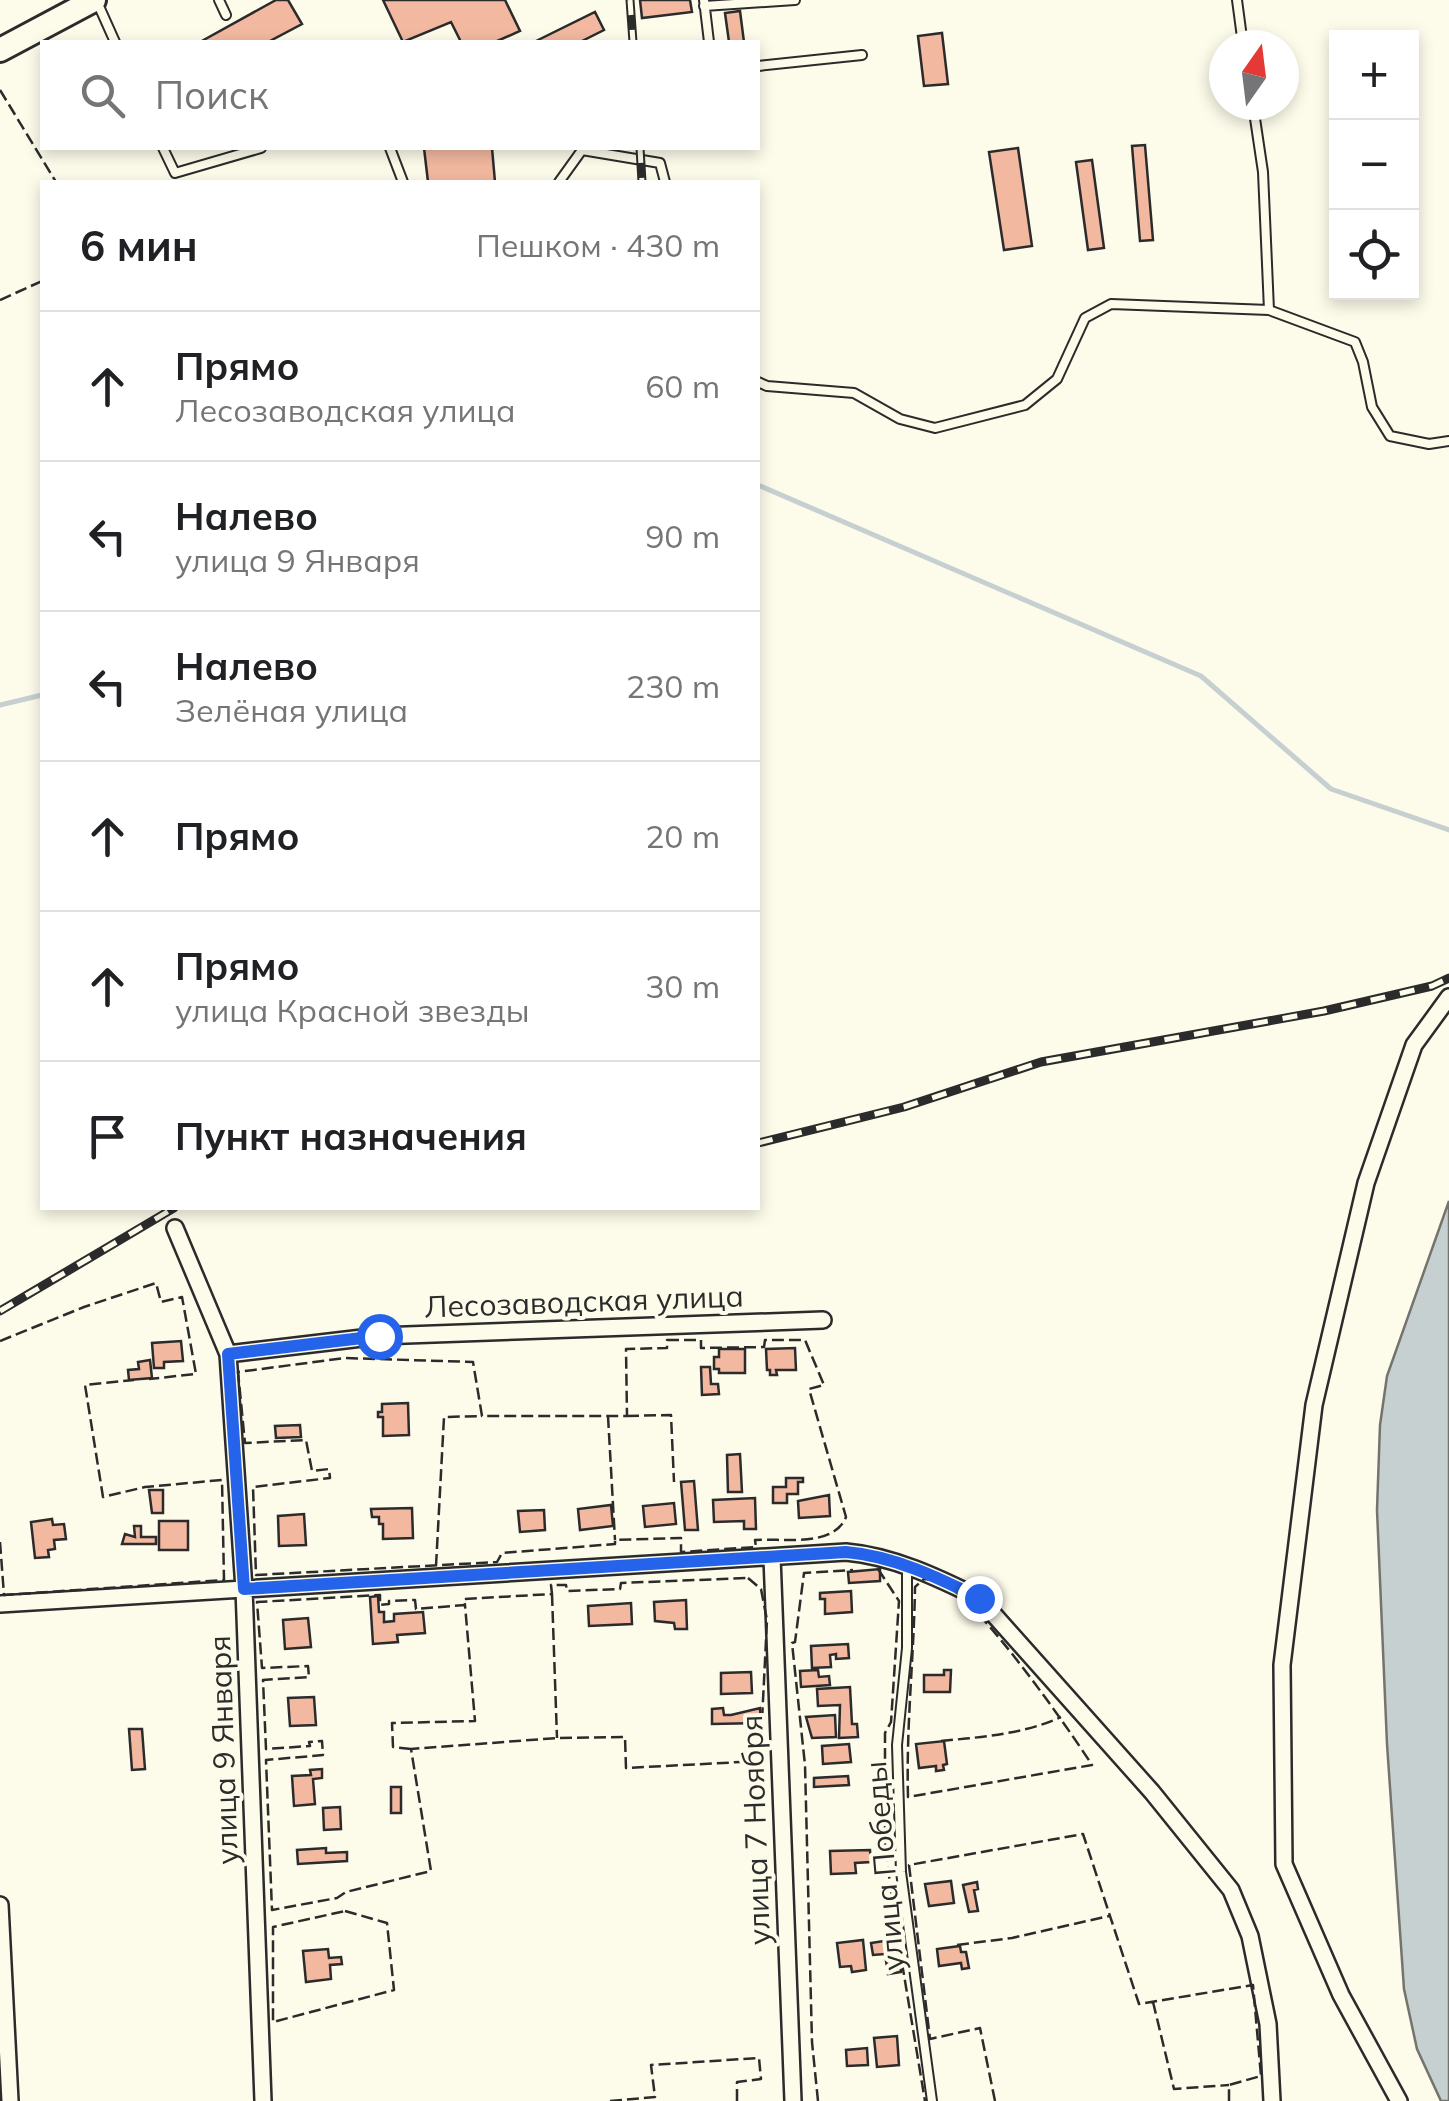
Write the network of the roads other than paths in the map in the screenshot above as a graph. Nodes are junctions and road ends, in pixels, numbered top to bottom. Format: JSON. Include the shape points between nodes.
{"nodes":[{"id":1,"x":95,"y":0,"type":"edge"},
{"id":2,"x":219,"y":0,"type":"edge"},
{"id":3,"x":794,"y":0,"type":"edge"},
{"id":4,"x":1237,"y":0,"type":"edge"},
{"id":5,"x":704,"y":3,"type":"edge"},
{"id":6,"x":226,"y":15,"type":"dead end"},
{"id":7,"x":1242,"y":30,"type":"edge"},
{"id":8,"x":114,"y":40,"type":"edge"},
{"id":9,"x":709,"y":40,"type":"edge"},
{"id":10,"x":0,"y":50,"type":"edge"},
{"id":11,"x":862,"y":55,"type":"dead end"},
{"id":12,"x":760,"y":66,"type":"edge"},
{"id":13,"x":1254,"y":120,"type":"edge"},
{"id":14,"x":163,"y":150,"type":"edge"},
{"id":15,"x":255,"y":150,"type":"edge"},
{"id":16,"x":391,"y":150,"type":"edge"},
{"id":17,"x":582,"y":150,"type":"edge"},
{"id":18,"x":582,"y":150,"type":"edge"},
{"id":19,"x":176,"y":178,"type":"edge"},
{"id":20,"x":402,"y":180,"type":"edge"},
{"id":21,"x":560,"y":180,"type":"edge"},
{"id":22,"x":664,"y":180,"type":"edge"},
{"id":23,"x":1269,"y":310,"type":"junction"},
{"id":24,"x":760,"y":383,"type":"edge"},
{"id":25,"x":1449,"y":442,"type":"edge"},
{"id":26,"x":1449,"y":997,"type":"edge"},
{"id":27,"x":175,"y":1228,"type":"dead end"},
{"id":28,"x":822,"y":1320,"type":"dead end"},
{"id":29,"x":228,"y":1354,"type":"junction"},
{"id":30,"x":772,"y":1557,"type":"junction"},
{"id":31,"x":907,"y":1567,"type":"junction"},
{"id":32,"x":244,"y":1589,"type":"junction"},
{"id":33,"x":0,"y":1604,"type":"edge"},
{"id":34,"x":0,"y":1905,"type":"edge"},
{"id":35,"x":10,"y":2101,"type":"edge"},
{"id":36,"x":263,"y":2101,"type":"edge"},
{"id":37,"x":794,"y":2101,"type":"edge"},
{"id":38,"x":932,"y":2101,"type":"edge"},
{"id":39,"x":1272,"y":2101,"type":"edge"},
{"id":40,"x":1399,"y":2101,"type":"edge"}],
"edges":[{"from":1,"to":8,"type":"lane"},
{"from":1,"to":10,"type":"street"},
{"from":2,"to":6,"type":"lane"},
{"from":3,"to":5,"type":"lane"},
{"from":4,"to":7,"type":"lane"},
{"from":5,"to":9,"type":"lane"},
{"from":11,"to":12,"type":"lane"},
{"from":13,"to":23,"type":"lane"},
{"from":14,"to":19,"type":"lane"},
{"from":15,"to":19,"type":"lane"},
{"from":16,"to":20,"type":"lane"},
{"from":17,"to":21,"type":"lane"},
{"from":18,"to":22,"type":"lane","via":[[660,163]]},
{"from":23,"to":24,"type":"lane","via":[[1111,304],[1086,318],[1057,378],[1025,405],[935,428],[900,419],[854,393]]},
{"from":23,"to":25,"type":"lane","via":[[1355,342],[1372,407],[1390,436]]},
{"from":26,"to":40,"type":"street","via":[[1414,1045],[1366,1183],[1314,1405],[1282,1665],[1284,1864],[1341,1994]]},
{"from":27,"to":29,"type":"street","name":"улица 9 Января"},
{"from":28,"to":29,"type":"street","name":"Лесозаводская улица","via":[[379,1336]]},
{"from":29,"to":32,"type":"street","name":"улица 9 Января"},
{"from":30,"to":31,"type":"street","via":[[846,1552]]},
{"from":30,"to":32,"type":"street"},
{"from":30,"to":37,"type":"street","name":"улица 7 Ноября"},
{"from":31,"to":38,"type":"lane","name":"улица Победы","via":[[897,1745],[901,1872]]},
{"from":31,"to":39,"type":"street","via":[[979,1598],[1230,1890],[1250,1936],[1268,2024]]},
{"from":32,"to":33,"type":"street"},
{"from":32,"to":36,"type":"street","name":"улица 9 Января"},
{"from":34,"to":35,"type":"street"}]}
